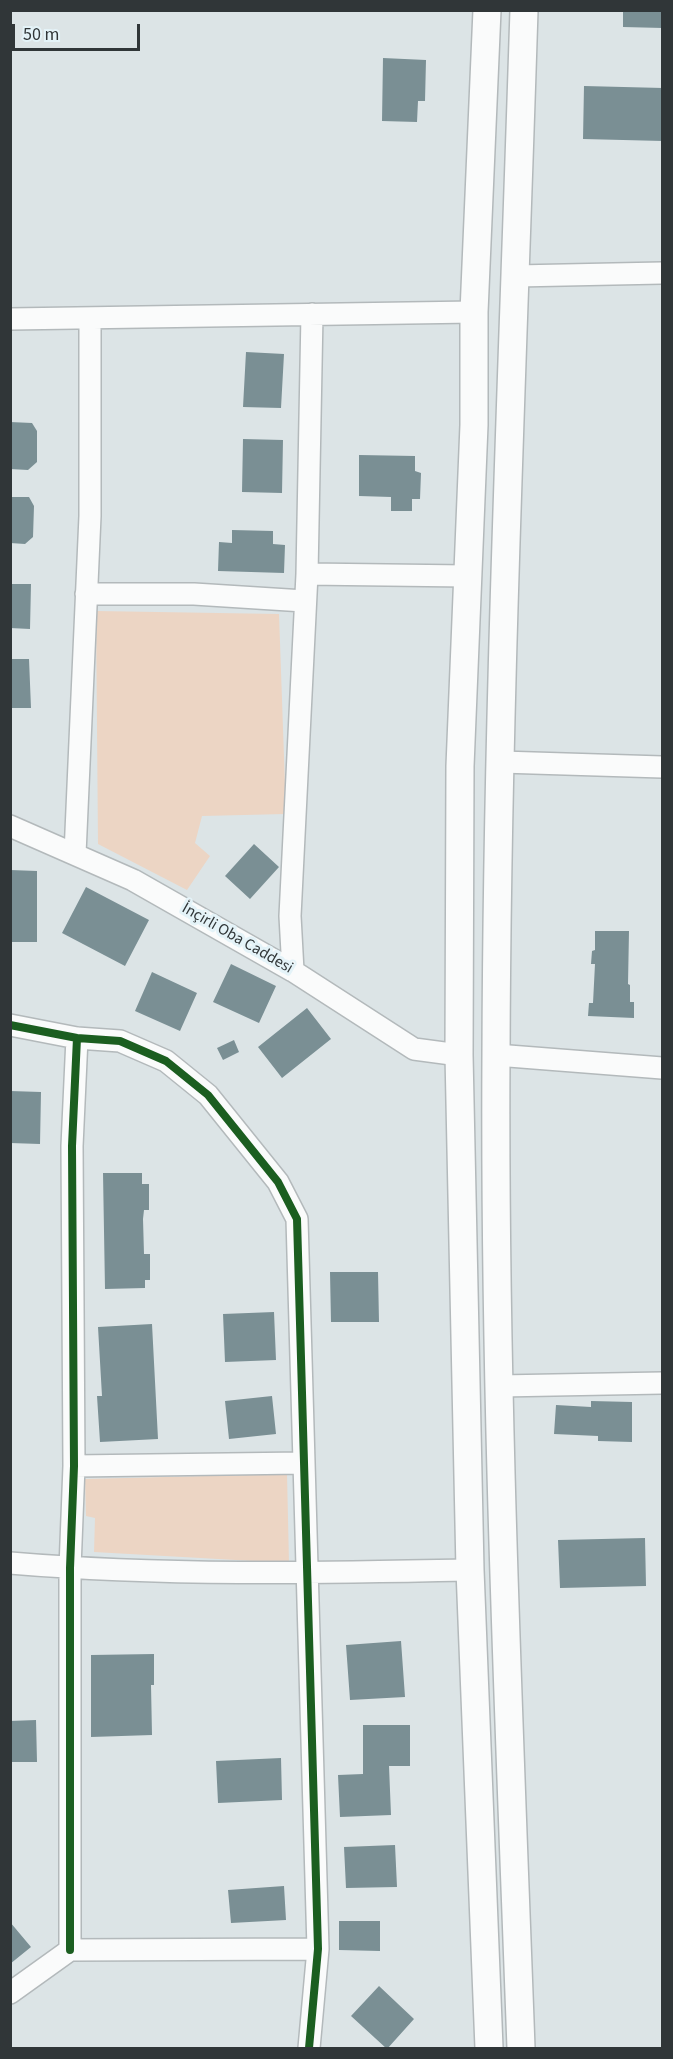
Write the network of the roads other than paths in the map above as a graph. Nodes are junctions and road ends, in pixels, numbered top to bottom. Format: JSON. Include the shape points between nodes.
{"nodes":[{"id":1,"x":487,"y":10,"type":"edge"},
{"id":2,"x":524,"y":10,"type":"edge"},
{"id":3,"x":663,"y":273,"type":"edge"},
{"id":4,"x":516,"y":276,"type":"junction"},
{"id":5,"x":474,"y":312,"type":"junction"},
{"id":6,"x":312,"y":314,"type":"junction"},
{"id":7,"x":90,"y":318,"type":"junction"},
{"id":8,"x":10,"y":319,"type":"edge"},
{"id":9,"x":307,"y":574,"type":"junction"},
{"id":10,"x":467,"y":576,"type":"junction"},
{"id":11,"x":86,"y":594,"type":"junction"},
{"id":12,"x":304,"y":601,"type":"junction"},
{"id":13,"x":501,"y":762,"type":"junction"},
{"id":14,"x":663,"y":767,"type":"edge"},
{"id":15,"x":10,"y":826,"type":"edge"},
{"id":16,"x":75,"y":854,"type":"junction"},
{"id":17,"x":293,"y":971,"type":"junction"},
{"id":18,"x":10,"y":1025,"type":"edge"},
{"id":19,"x":77,"y":1038,"type":"junction"},
{"id":20,"x":459,"y":1055,"type":"junction"},
{"id":21,"x":496,"y":1055,"type":"junction"},
{"id":22,"x":663,"y":1068,"type":"edge"},
{"id":23,"x":663,"y":1383,"type":"edge"},
{"id":24,"x":500,"y":1386,"type":"junction"},
{"id":25,"x":303,"y":1463,"type":"junction"},
{"id":26,"x":74,"y":1466,"type":"junction"},
{"id":27,"x":10,"y":1563,"type":"edge"},
{"id":28,"x":70,"y":1568,"type":"junction"},
{"id":29,"x":470,"y":1570,"type":"junction"},
{"id":30,"x":307,"y":1573,"type":"junction"},
{"id":31,"x":318,"y":1949,"type":"junction"},
{"id":32,"x":70,"y":1950,"type":"junction"},
{"id":33,"x":10,"y":1992,"type":"edge"},
{"id":34,"x":309,"y":2049,"type":"edge"},
{"id":35,"x":489,"y":2049,"type":"edge"},
{"id":36,"x":521,"y":2049,"type":"edge"}],
"edges":[{"from":1,"to":5,"type":"main road"},
{"from":2,"to":4,"type":"main road"},
{"from":3,"to":4,"type":"street"},
{"from":4,"to":13,"type":"main road"},
{"from":5,"to":6,"type":"street"},
{"from":5,"to":10,"type":"main road"},
{"from":6,"to":7,"type":"street"},
{"from":6,"to":9,"type":"street"},
{"from":7,"to":8,"type":"street"},
{"from":7,"to":11,"type":"street"},
{"from":9,"to":10,"type":"street"},
{"from":9,"to":12,"type":"street"},
{"from":10,"to":20,"type":"main road","via":[[460,766]]},
{"from":11,"to":12,"type":"street","via":[[194,594]]},
{"from":11,"to":16,"type":"street"},
{"from":12,"to":17,"type":"street","via":[[290,916]]},
{"from":13,"to":14,"type":"street"},
{"from":13,"to":21,"type":"main road"},
{"from":15,"to":16,"type":"street","name":"İnçirli Oba Caddesi"},
{"from":16,"to":17,"type":"street","name":"İnçirli Oba Caddesi","via":[[133,880]]},
{"from":17,"to":20,"type":"street","name":"İnçirli Oba Caddesi","via":[[414,1049]]},
{"from":18,"to":19,"type":"street"},
{"from":19,"to":25,"type":"street","via":[[120,1041],[166,1061],[208,1095],[278,1182],[297,1219]]},
{"from":19,"to":26,"type":"street","via":[[72,1146]]},
{"from":20,"to":29,"type":"main road"},
{"from":21,"to":22,"type":"street"},
{"from":21,"to":24,"type":"main road"},
{"from":23,"to":24,"type":"street"},
{"from":24,"to":36,"type":"main road"},
{"from":25,"to":26,"type":"street"},
{"from":25,"to":30,"type":"street"},
{"from":26,"to":28,"type":"street"},
{"from":27,"to":28,"type":"street"},
{"from":28,"to":30,"type":"street"},
{"from":28,"to":32,"type":"street"},
{"from":29,"to":30,"type":"street"},
{"from":29,"to":35,"type":"main road"},
{"from":30,"to":31,"type":"street"},
{"from":31,"to":32,"type":"street"},
{"from":31,"to":34,"type":"street"},
{"from":32,"to":33,"type":"street"}]}
